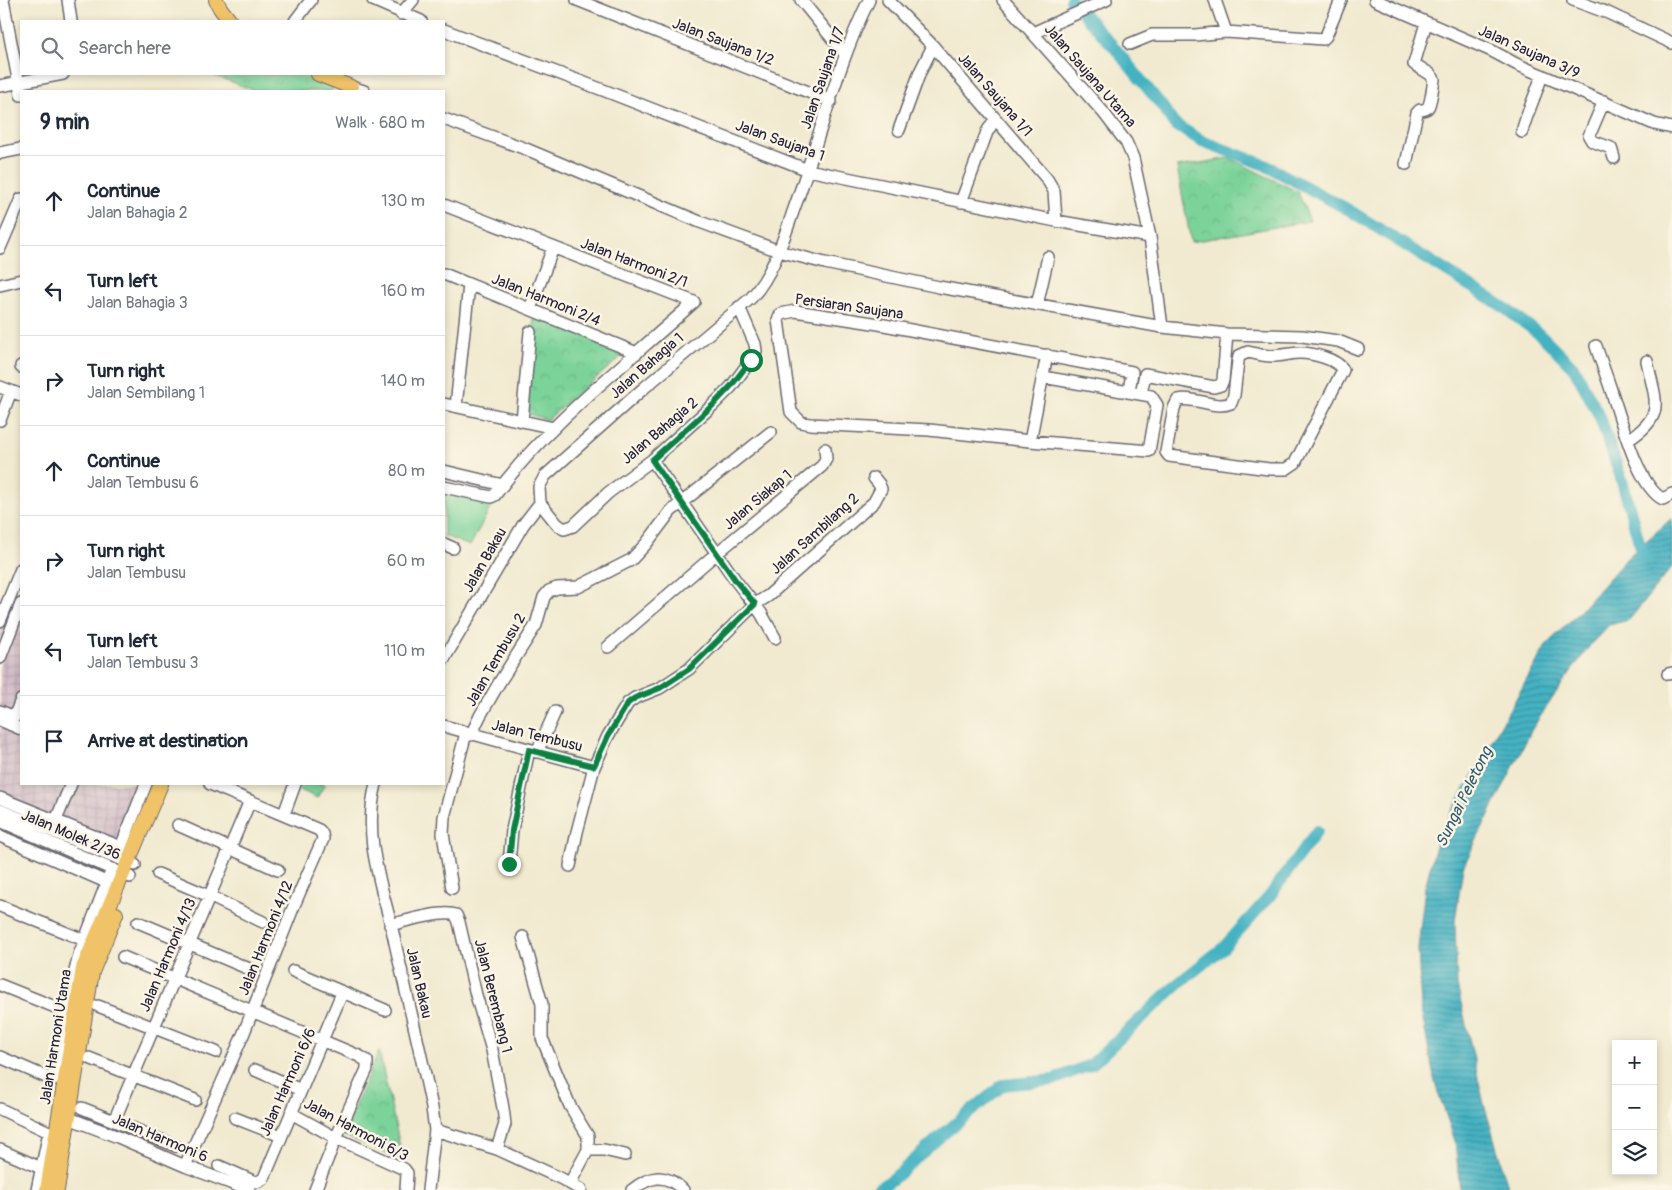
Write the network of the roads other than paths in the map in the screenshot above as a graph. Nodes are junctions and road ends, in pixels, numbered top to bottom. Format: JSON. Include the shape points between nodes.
{"nodes":[{"id":1,"x":3,"y":0,"type":"edge"},
{"id":2,"x":68,"y":0,"type":"edge"},
{"id":3,"x":216,"y":0,"type":"edge"},
{"id":4,"x":311,"y":0,"type":"edge"},
{"id":5,"x":373,"y":0,"type":"edge"},
{"id":6,"x":413,"y":0,"type":"edge"},
{"id":7,"x":577,"y":0,"type":"edge"},
{"id":8,"x":801,"y":0,"type":"edge"},
{"id":9,"x":869,"y":0,"type":"edge"},
{"id":10,"x":888,"y":0,"type":"edge"},
{"id":11,"x":1003,"y":0,"type":"edge"},
{"id":12,"x":1106,"y":0,"type":"edge"},
{"id":13,"x":1215,"y":0,"type":"edge"},
{"id":14,"x":1341,"y":0,"type":"edge"},
{"id":15,"x":1375,"y":0,"type":"edge"},
{"id":16,"x":1573,"y":0,"type":"edge"},
{"id":17,"x":606,"y":5,"type":"edge"},
{"id":18,"x":401,"y":14,"type":"junction"},
{"id":19,"x":71,"y":20,"type":"edge"},
{"id":20,"x":229,"y":20,"type":"edge"},
{"id":21,"x":296,"y":20,"type":"edge"},
{"id":22,"x":418,"y":20,"type":"edge"},
{"id":23,"x":1426,"y":23,"type":"junction"},
{"id":24,"x":445,"y":30,"type":"edge"},
{"id":25,"x":1226,"y":32,"type":"junction"},
{"id":26,"x":1033,"y":33,"type":"junction"},
{"id":27,"x":1672,"y":42,"type":"edge"},
{"id":28,"x":1130,"y":44,"type":"dead end"},
{"id":29,"x":933,"y":46,"type":"junction"},
{"id":30,"x":846,"y":54,"type":"junction"},
{"id":31,"x":58,"y":75,"type":"edge"},
{"id":32,"x":320,"y":75,"type":"edge"},
{"id":33,"x":1542,"y":75,"type":"junction"},
{"id":34,"x":19,"y":82,"type":"junction"},
{"id":35,"x":0,"y":86,"type":"edge"},
{"id":36,"x":349,"y":89,"type":"edge"},
{"id":37,"x":20,"y":90,"type":"edge"},
{"id":38,"x":831,"y":101,"type":"junction"},
{"id":39,"x":1604,"y":101,"type":"junction"},
{"id":40,"x":445,"y":118,"type":"edge"},
{"id":41,"x":995,"y":120,"type":"junction"},
{"id":42,"x":1672,"y":128,"type":"edge"},
{"id":43,"x":899,"y":130,"type":"dead end"},
{"id":44,"x":1522,"y":132,"type":"dead end"},
{"id":45,"x":20,"y":149,"type":"edge"},
{"id":46,"x":0,"y":154,"type":"edge"},
{"id":47,"x":1614,"y":158,"type":"dead end"},
{"id":48,"x":1406,"y":164,"type":"dead end"},
{"id":49,"x":808,"y":170,"type":"junction"},
{"id":50,"x":962,"y":202,"type":"junction"},
{"id":51,"x":445,"y":205,"type":"edge"},
{"id":52,"x":18,"y":216,"type":"edge"},
{"id":53,"x":1055,"y":216,"type":"junction"},
{"id":54,"x":0,"y":219,"type":"edge"},
{"id":55,"x":1145,"y":237,"type":"junction"},
{"id":56,"x":0,"y":248,"type":"edge"},
{"id":57,"x":553,"y":248,"type":"junction"},
{"id":58,"x":779,"y":251,"type":"junction"},
{"id":59,"x":1048,"y":258,"type":"dead end"},
{"id":60,"x":445,"y":274,"type":"edge"},
{"id":61,"x":20,"y":280,"type":"edge"},
{"id":62,"x":0,"y":284,"type":"edge"},
{"id":63,"x":469,"y":285,"type":"junction"},
{"id":64,"x":1037,"y":305,"type":"junction"},
{"id":65,"x":739,"y":307,"type":"junction"},
{"id":66,"x":530,"y":309,"type":"junction"},
{"id":67,"x":1162,"y":328,"type":"junction"},
{"id":68,"x":530,"y":332,"type":"dead end"},
{"id":69,"x":1227,"y":334,"type":"junction"},
{"id":70,"x":1272,"y":336,"type":"junction"},
{"id":71,"x":1596,"y":346,"type":"dead end"},
{"id":72,"x":1358,"y":349,"type":"dead end"},
{"id":73,"x":637,"y":353,"type":"junction"},
{"id":74,"x":1047,"y":355,"type":"junction"},
{"id":75,"x":1271,"y":356,"type":"junction"},
{"id":76,"x":1647,"y":362,"type":"dead end"},
{"id":77,"x":1043,"y":377,"type":"junction"},
{"id":78,"x":0,"y":387,"type":"edge"},
{"id":79,"x":1129,"y":392,"type":"junction"},
{"id":80,"x":16,"y":393,"type":"edge"},
{"id":81,"x":1141,"y":394,"type":"junction"},
{"id":82,"x":445,"y":404,"type":"edge"},
{"id":83,"x":456,"y":406,"type":"junction"},
{"id":84,"x":0,"y":420,"type":"edge"},
{"id":85,"x":522,"y":421,"type":"junction"},
{"id":86,"x":554,"y":428,"type":"junction"},
{"id":87,"x":771,"y":432,"type":"dead end"},
{"id":88,"x":1628,"y":440,"type":"junction"},
{"id":89,"x":1030,"y":442,"type":"junction"},
{"id":90,"x":825,"y":449,"type":"dead end"},
{"id":91,"x":652,"y":460,"type":"junction"},
{"id":92,"x":445,"y":471,"type":"edge"},
{"id":93,"x":874,"y":478,"type":"dead end"},
{"id":94,"x":503,"y":485,"type":"junction"},
{"id":95,"x":445,"y":487,"type":"edge"},
{"id":96,"x":1672,"y":494,"type":"edge"},
{"id":97,"x":540,"y":503,"type":"junction"},
{"id":98,"x":681,"y":503,"type":"junction"},
{"id":99,"x":717,"y":553,"type":"junction"},
{"id":100,"x":20,"y":571,"type":"edge"},
{"id":101,"x":20,"y":607,"type":"edge"},
{"id":102,"x":750,"y":609,"type":"junction"},
{"id":103,"x":0,"y":621,"type":"edge"},
{"id":104,"x":775,"y":638,"type":"dead end"},
{"id":105,"x":608,"y":647,"type":"dead end"},
{"id":106,"x":445,"y":657,"type":"edge"},
{"id":107,"x":0,"y":658,"type":"edge"},
{"id":108,"x":20,"y":703,"type":"edge"},
{"id":109,"x":0,"y":711,"type":"edge"},
{"id":110,"x":555,"y":712,"type":"dead end"},
{"id":111,"x":12,"y":723,"type":"edge"},
{"id":112,"x":445,"y":726,"type":"edge"},
{"id":113,"x":466,"y":736,"type":"junction"},
{"id":114,"x":530,"y":753,"type":"junction"},
{"id":115,"x":592,"y":771,"type":"junction"},
{"id":116,"x":71,"y":785,"type":"edge"},
{"id":117,"x":146,"y":785,"type":"edge"},
{"id":118,"x":161,"y":785,"type":"edge"},
{"id":119,"x":169,"y":785,"type":"edge"},
{"id":120,"x":212,"y":785,"type":"edge"},
{"id":121,"x":296,"y":785,"type":"edge"},
{"id":122,"x":376,"y":785,"type":"edge"},
{"id":123,"x":0,"y":798,"type":"edge"},
{"id":124,"x":250,"y":800,"type":"junction"},
{"id":125,"x":0,"y":810,"type":"edge"},
{"id":126,"x":284,"y":814,"type":"junction"},
{"id":127,"x":56,"y":820,"type":"junction"},
{"id":128,"x":0,"y":822,"type":"edge"},
{"id":129,"x":178,"y":825,"type":"dead end"},
{"id":130,"x":0,"y":836,"type":"edge"},
{"id":131,"x":121,"y":847,"type":"junction"},
{"id":132,"x":230,"y":848,"type":"junction"},
{"id":133,"x":509,"y":864,"type":"dead end"},
{"id":134,"x":570,"y":866,"type":"dead end"},
{"id":135,"x":278,"y":870,"type":"dead end"},
{"id":136,"x":121,"y":872,"type":"junction"},
{"id":137,"x":158,"y":874,"type":"dead end"},
{"id":138,"x":452,"y":888,"type":"dead end"},
{"id":139,"x":209,"y":896,"type":"junction"},
{"id":140,"x":0,"y":906,"type":"edge"},
{"id":141,"x":138,"y":922,"type":"dead end"},
{"id":142,"x":263,"y":922,"type":"dead end"},
{"id":143,"x":390,"y":923,"type":"junction"},
{"id":144,"x":523,"y":938,"type":"dead end"},
{"id":145,"x":84,"y":940,"type":"junction"},
{"id":146,"x":189,"y":943,"type":"junction"},
{"id":147,"x":123,"y":957,"type":"dead end"},
{"id":148,"x":247,"y":968,"type":"dead end"},
{"id":149,"x":293,"y":971,"type":"dead end"},
{"id":150,"x":174,"y":978,"type":"junction"},
{"id":151,"x":0,"y":985,"type":"edge"},
{"id":152,"x":342,"y":993,"type":"junction"},
{"id":153,"x":98,"y":1006,"type":"dead end"},
{"id":154,"x":385,"y":1010,"type":"dead end"},
{"id":155,"x":65,"y":1011,"type":"junction"},
{"id":156,"x":253,"y":1011,"type":"junction"},
{"id":157,"x":153,"y":1029,"type":"junction"},
{"id":158,"x":322,"y":1041,"type":"junction"},
{"id":159,"x":216,"y":1052,"type":"dead end"},
{"id":160,"x":0,"y":1057,"type":"edge"},
{"id":161,"x":89,"y":1058,"type":"dead end"},
{"id":162,"x":255,"y":1070,"type":"dead end"},
{"id":163,"x":133,"y":1076,"type":"junction"},
{"id":164,"x":301,"y":1090,"type":"junction"},
{"id":165,"x":195,"y":1100,"type":"dead end"},
{"id":166,"x":82,"y":1108,"type":"dead end"},
{"id":167,"x":0,"y":1109,"type":"edge"},
{"id":168,"x":291,"y":1113,"type":"junction"},
{"id":169,"x":65,"y":1116,"type":"junction"},
{"id":170,"x":235,"y":1118,"type":"dead end"},
{"id":171,"x":114,"y":1121,"type":"junction"},
{"id":172,"x":435,"y":1130,"type":"junction"},
{"id":173,"x":281,"y":1136,"type":"junction"},
{"id":174,"x":336,"y":1138,"type":"junction"},
{"id":175,"x":176,"y":1146,"type":"dead end"},
{"id":176,"x":497,"y":1149,"type":"junction"},
{"id":177,"x":0,"y":1150,"type":"edge"},
{"id":178,"x":588,"y":1150,"type":"junction"},
{"id":179,"x":625,"y":1155,"type":"dead end"},
{"id":180,"x":185,"y":1166,"type":"junction"},
{"id":181,"x":219,"y":1166,"type":"dead end"},
{"id":182,"x":41,"y":1168,"type":"junction"},
{"id":183,"x":565,"y":1180,"type":"junction"},
{"id":184,"x":37,"y":1190,"type":"edge"},
{"id":185,"x":47,"y":1190,"type":"edge"},
{"id":186,"x":58,"y":1190,"type":"edge"},
{"id":187,"x":249,"y":1190,"type":"edge"},
{"id":188,"x":315,"y":1190,"type":"edge"},
{"id":189,"x":406,"y":1190,"type":"edge"},
{"id":190,"x":428,"y":1190,"type":"edge"},
{"id":191,"x":581,"y":1190,"type":"edge"},
{"id":192,"x":632,"y":1190,"type":"edge"},
{"id":193,"x":683,"y":1190,"type":"edge"}],
"edges":[{"from":1,"to":34,"type":"street"},
{"from":2,"to":19,"type":"street"},
{"from":3,"to":20,"type":"main road"},
{"from":4,"to":21,"type":"street"},
{"from":5,"to":18,"type":"street"},
{"from":6,"to":18,"type":"street"},
{"from":7,"to":17,"type":"street","name":"Jalan Saujana 1/2"},
{"from":8,"to":30,"type":"street"},
{"from":9,"to":30,"type":"street","name":"Jalan Saujana 1/7"},
{"from":10,"to":29,"type":"street","name":"Jalan Saujana 1/1"},
{"from":11,"to":26,"type":"street","name":"Jalan Saujana Utama"},
{"from":12,"to":26,"type":"street"},
{"from":13,"to":25,"type":"street"},
{"from":14,"to":25,"type":"street","via":[[1323,39]]},
{"from":15,"to":23,"type":"street","name":"Jalan Saujana 3/9"},
{"from":16,"to":27,"type":"street"},
{"from":17,"to":38,"type":"street","name":"Jalan Saujana 1/2"},
{"from":18,"to":22,"type":"street"},
{"from":23,"to":33,"type":"street","name":"Jalan Saujana 3/9"},
{"from":23,"to":48,"type":"street","via":[[1414,64],[1434,79],[1429,107],[1417,113]]},
{"from":24,"to":49,"type":"street","name":"Jalan Saujana 1"},
{"from":25,"to":28,"type":"street","via":[[1194,36],[1152,35]]},
{"from":26,"to":55,"type":"street","name":"Jalan Saujana Utama","via":[[1126,142],[1133,158]]},
{"from":29,"to":41,"type":"street","name":"Jalan Saujana 1/1"},
{"from":29,"to":43,"type":"street"},
{"from":30,"to":38,"type":"street","name":"Jalan Saujana 1/7"},
{"from":31,"to":34,"type":"street"},
{"from":32,"to":36,"type":"main road"},
{"from":33,"to":39,"type":"street","name":"Jalan Saujana 3/9"},
{"from":33,"to":44,"type":"street"},
{"from":34,"to":35,"type":"street"},
{"from":34,"to":37,"type":"street"},
{"from":38,"to":49,"type":"street","name":"Jalan Saujana 1/7"},
{"from":39,"to":42,"type":"street","name":"Jalan Saujana 3/9","via":[[1654,124]]},
{"from":39,"to":47,"type":"street","via":[[1589,136],[1611,148]]},
{"from":40,"to":58,"type":"street"},
{"from":41,"to":50,"type":"street","via":[[987,132]]},
{"from":41,"to":53,"type":"street","name":"Jalan Saujana 1/1","via":[[1052,186]]},
{"from":45,"to":46,"type":"street"},
{"from":49,"to":50,"type":"street","name":"Jalan Saujana 1"},
{"from":49,"to":58,"type":"street","name":"Jalan Saujana 1/7"},
{"from":50,"to":53,"type":"street","name":"Jalan Saujana 1"},
{"from":51,"to":57,"type":"street","name":"Jalan Harmoni 2/1"},
{"from":52,"to":54,"type":"street"},
{"from":52,"to":56,"type":"street"},
{"from":53,"to":55,"type":"street","name":"Jalan Saujana 1"},
{"from":55,"to":67,"type":"street","name":"Jalan Saujana Utama"},
{"from":57,"to":66,"type":"street"},
{"from":57,"to":73,"type":"street","name":"Jalan Harmoni 2/1","via":[[694,302]]},
{"from":58,"to":64,"type":"street"},
{"from":58,"to":65,"type":"street","name":"Jalan Bahagia 1","via":[[762,285]]},
{"from":59,"to":64,"type":"street"},
{"from":60,"to":63,"type":"street","name":"Jalan Harmoni 2/4"},
{"from":61,"to":62,"type":"street"},
{"from":63,"to":66,"type":"street","name":"Jalan Harmoni 2/4"},
{"from":63,"to":83,"type":"street"},
{"from":64,"to":67,"type":"street"},
{"from":65,"to":91,"type":"street","name":"Jalan Bahagia 2","via":[[755,344],[754,355],[718,400]]},
{"from":65,"to":97,"type":"street","name":"Jalan Bahagia 1","via":[[545,476],[539,487]]},
{"from":66,"to":73,"type":"street","name":"Jalan Harmoni 2/4"},
{"from":67,"to":69,"type":"street"},
{"from":68,"to":85,"type":"street"},
{"from":69,"to":70,"type":"street"},
{"from":69,"to":81,"type":"street","via":[[1221,385],[1214,387],[1145,374]]},
{"from":70,"to":72,"type":"street","via":[[1338,341]]},
{"from":70,"to":75,"type":"street"},
{"from":71,"to":88,"type":"street"},
{"from":73,"to":86,"type":"street","name":"Jalan Harmoni 2/1"},
{"from":74,"to":77,"type":"street"},
{"from":74,"to":79,"type":"street","name":"Persiaran Saujana","via":[[1132,372]]},
{"from":74,"to":89,"type":"street","name":"Persiaran Saujana","via":[[795,311],[781,314],[778,320],[791,412],[801,422],[929,430]]},
{"from":75,"to":75,"type":"street","via":[[1248,352],[1239,356],[1231,403],[1224,406],[1178,400],[1166,452],[1169,456],[1269,469],[1286,469],[1295,463],[1343,370],[1335,361],[1309,354]]},
{"from":76,"to":88,"type":"street","via":[[1655,403],[1654,415],[1648,425]]},
{"from":77,"to":79,"type":"street"},
{"from":77,"to":89,"type":"street"},
{"from":78,"to":80,"type":"street"},
{"from":79,"to":81,"type":"street"},
{"from":80,"to":84,"type":"street"},
{"from":81,"to":89,"type":"street","name":"Persiaran Saujana","via":[[1151,396],[1157,405],[1150,451]]},
{"from":82,"to":83,"type":"street"},
{"from":83,"to":85,"type":"street"},
{"from":85,"to":86,"type":"street"},
{"from":86,"to":94,"type":"street","name":"Jalan Harmoni 2/1"},
{"from":87,"to":98,"type":"street"},
{"from":88,"to":96,"type":"street","via":[[1636,463],[1652,491],[1663,499]]},
{"from":90,"to":99,"type":"street","name":"Jalan Siakap 1","via":[[826,459],[822,466]]},
{"from":91,"to":97,"type":"street","name":"Jalan Bahagia 2","via":[[564,530]]},
{"from":91,"to":98,"type":"street"},
{"from":92,"to":94,"type":"street"},
{"from":93,"to":102,"type":"street","name":"Jalan Sambilang 2","via":[[881,489],[874,502]]},
{"from":94,"to":95,"type":"street","via":[[491,496]]},
{"from":97,"to":106,"type":"street","name":"Jalan Bakau","via":[[523,525]]},
{"from":98,"to":99,"type":"street"},
{"from":98,"to":113,"type":"street","name":"Jalan Tembusu 2","via":[[631,560],[578,588],[549,591],[544,597],[536,625]]},
{"from":99,"to":102,"type":"street"},
{"from":99,"to":105,"type":"street","name":"Jalan Siakap 1"},
{"from":100,"to":103,"type":"street"},
{"from":101,"to":107,"type":"street"},
{"from":102,"to":104,"type":"street","via":[[761,613]]},
{"from":102,"to":115,"type":"street","via":[[689,669],[628,703]]},
{"from":108,"to":111,"type":"street"},
{"from":109,"to":111,"type":"street"},
{"from":110,"to":114,"type":"street"},
{"from":112,"to":113,"type":"street","name":"Jalan Tembusu"},
{"from":113,"to":114,"type":"street","name":"Jalan Tembusu"},
{"from":113,"to":138,"type":"street","via":[[444,817],[443,834]]},
{"from":114,"to":115,"type":"street","name":"Jalan Tembusu"},
{"from":114,"to":133,"type":"street","via":[[512,830]]},
{"from":115,"to":134,"type":"street"},
{"from":116,"to":127,"type":"street"},
{"from":117,"to":131,"type":"street"},
{"from":118,"to":136,"type":"main road","name":"Jalan Harmoni Utama"},
{"from":119,"to":136,"type":"main road","name":"Jalan Harmoni Utama"},
{"from":120,"to":124,"type":"street","name":"Jalan Harmoni 4/12"},
{"from":121,"to":126,"type":"street"},
{"from":122,"to":143,"type":"street","name":"Jalan Bakau","via":[[371,835]]},
{"from":123,"to":127,"type":"street"},
{"from":124,"to":126,"type":"street","name":"Jalan Harmoni 4/12"},
{"from":124,"to":132,"type":"street","name":"Jalan Harmoni 4/13"},
{"from":125,"to":136,"type":"street","name":"Jalan Molek 2/36"},
{"from":126,"to":156,"type":"street","name":"Jalan Harmoni 4/12","via":[[319,830],[323,840]]},
{"from":127,"to":131,"type":"street"},
{"from":128,"to":136,"type":"street","name":"Jalan Molek 2/36"},
{"from":129,"to":132,"type":"street"},
{"from":130,"to":136,"type":"street"},
{"from":131,"to":136,"type":"street"},
{"from":132,"to":135,"type":"street"},
{"from":132,"to":139,"type":"street","name":"Jalan Harmoni 4/13"},
{"from":136,"to":145,"type":"street"},
{"from":136,"to":169,"type":"main road","name":"Jalan Harmoni Utama","via":[[104,944],[92,972]]},
{"from":137,"to":139,"type":"street"},
{"from":139,"to":142,"type":"street"},
{"from":139,"to":146,"type":"street","name":"Jalan Harmoni 4/13"},
{"from":140,"to":145,"type":"street"},
{"from":141,"to":146,"type":"street"},
{"from":143,"to":172,"type":"street","name":"Jalan Bakau"},
{"from":143,"to":176,"type":"street","name":"Jalan Berembang 1","via":[[456,915],[492,1050],[503,1108],[505,1124]]},
{"from":144,"to":178,"type":"street","via":[[542,1004],[542,1038],[570,1106],[588,1136]]},
{"from":145,"to":155,"type":"street"},
{"from":146,"to":148,"type":"street"},
{"from":146,"to":150,"type":"street","name":"Jalan Harmoni 4/13"},
{"from":147,"to":150,"type":"street"},
{"from":149,"to":152,"type":"street"},
{"from":150,"to":156,"type":"street"},
{"from":150,"to":157,"type":"street","name":"Jalan Harmoni 4/13"},
{"from":151,"to":155,"type":"street"},
{"from":152,"to":154,"type":"street"},
{"from":152,"to":158,"type":"street","name":"Jalan Harmoni 6/6"},
{"from":153,"to":157,"type":"street"},
{"from":155,"to":160,"type":"street","via":[[53,1080]]},
{"from":156,"to":158,"type":"street"},
{"from":156,"to":180,"type":"street","name":"Jalan Harmoni 4/12"},
{"from":157,"to":159,"type":"street"},
{"from":157,"to":163,"type":"street","name":"Jalan Harmoni 4/13"},
{"from":158,"to":164,"type":"street","name":"Jalan Harmoni 6/6"},
{"from":158,"to":174,"type":"street","via":[[366,1061],[367,1069]]},
{"from":161,"to":163,"type":"street"},
{"from":162,"to":164,"type":"street"},
{"from":163,"to":165,"type":"street"},
{"from":163,"to":171,"type":"street","name":"Jalan Harmoni 4/13"},
{"from":164,"to":168,"type":"street","name":"Jalan Harmoni 6/6"},
{"from":166,"to":171,"type":"street"},
{"from":167,"to":182,"type":"street","via":[[49,1132]]},
{"from":168,"to":173,"type":"street","name":"Jalan Harmoni 6/6"},
{"from":168,"to":174,"type":"street","name":"Jalan Harmoni 6/3"},
{"from":169,"to":180,"type":"street","name":"Jalan Harmoni 6"},
{"from":169,"to":185,"type":"main road","name":"Jalan Harmoni Utama"},
{"from":169,"to":186,"type":"main road","name":"Jalan Harmoni Utama"},
{"from":170,"to":173,"type":"street"},
{"from":171,"to":175,"type":"street"},
{"from":172,"to":176,"type":"street"},
{"from":172,"to":190,"type":"street","name":"Jalan Bakau"},
{"from":173,"to":181,"type":"street","name":"Jalan Harmoni 6/6","via":[[260,1182]]},
{"from":174,"to":188,"type":"street"},
{"from":174,"to":189,"type":"street","name":"Jalan Harmoni 6/3","via":[[404,1168]]},
{"from":176,"to":183,"type":"street"},
{"from":177,"to":182,"type":"street"},
{"from":178,"to":179,"type":"street"},
{"from":178,"to":183,"type":"street"},
{"from":180,"to":187,"type":"street","name":"Jalan Harmoni 6"},
{"from":182,"to":184,"type":"street"},
{"from":183,"to":191,"type":"street"},
{"from":192,"to":193,"type":"street","via":[[658,1177]]}]}
